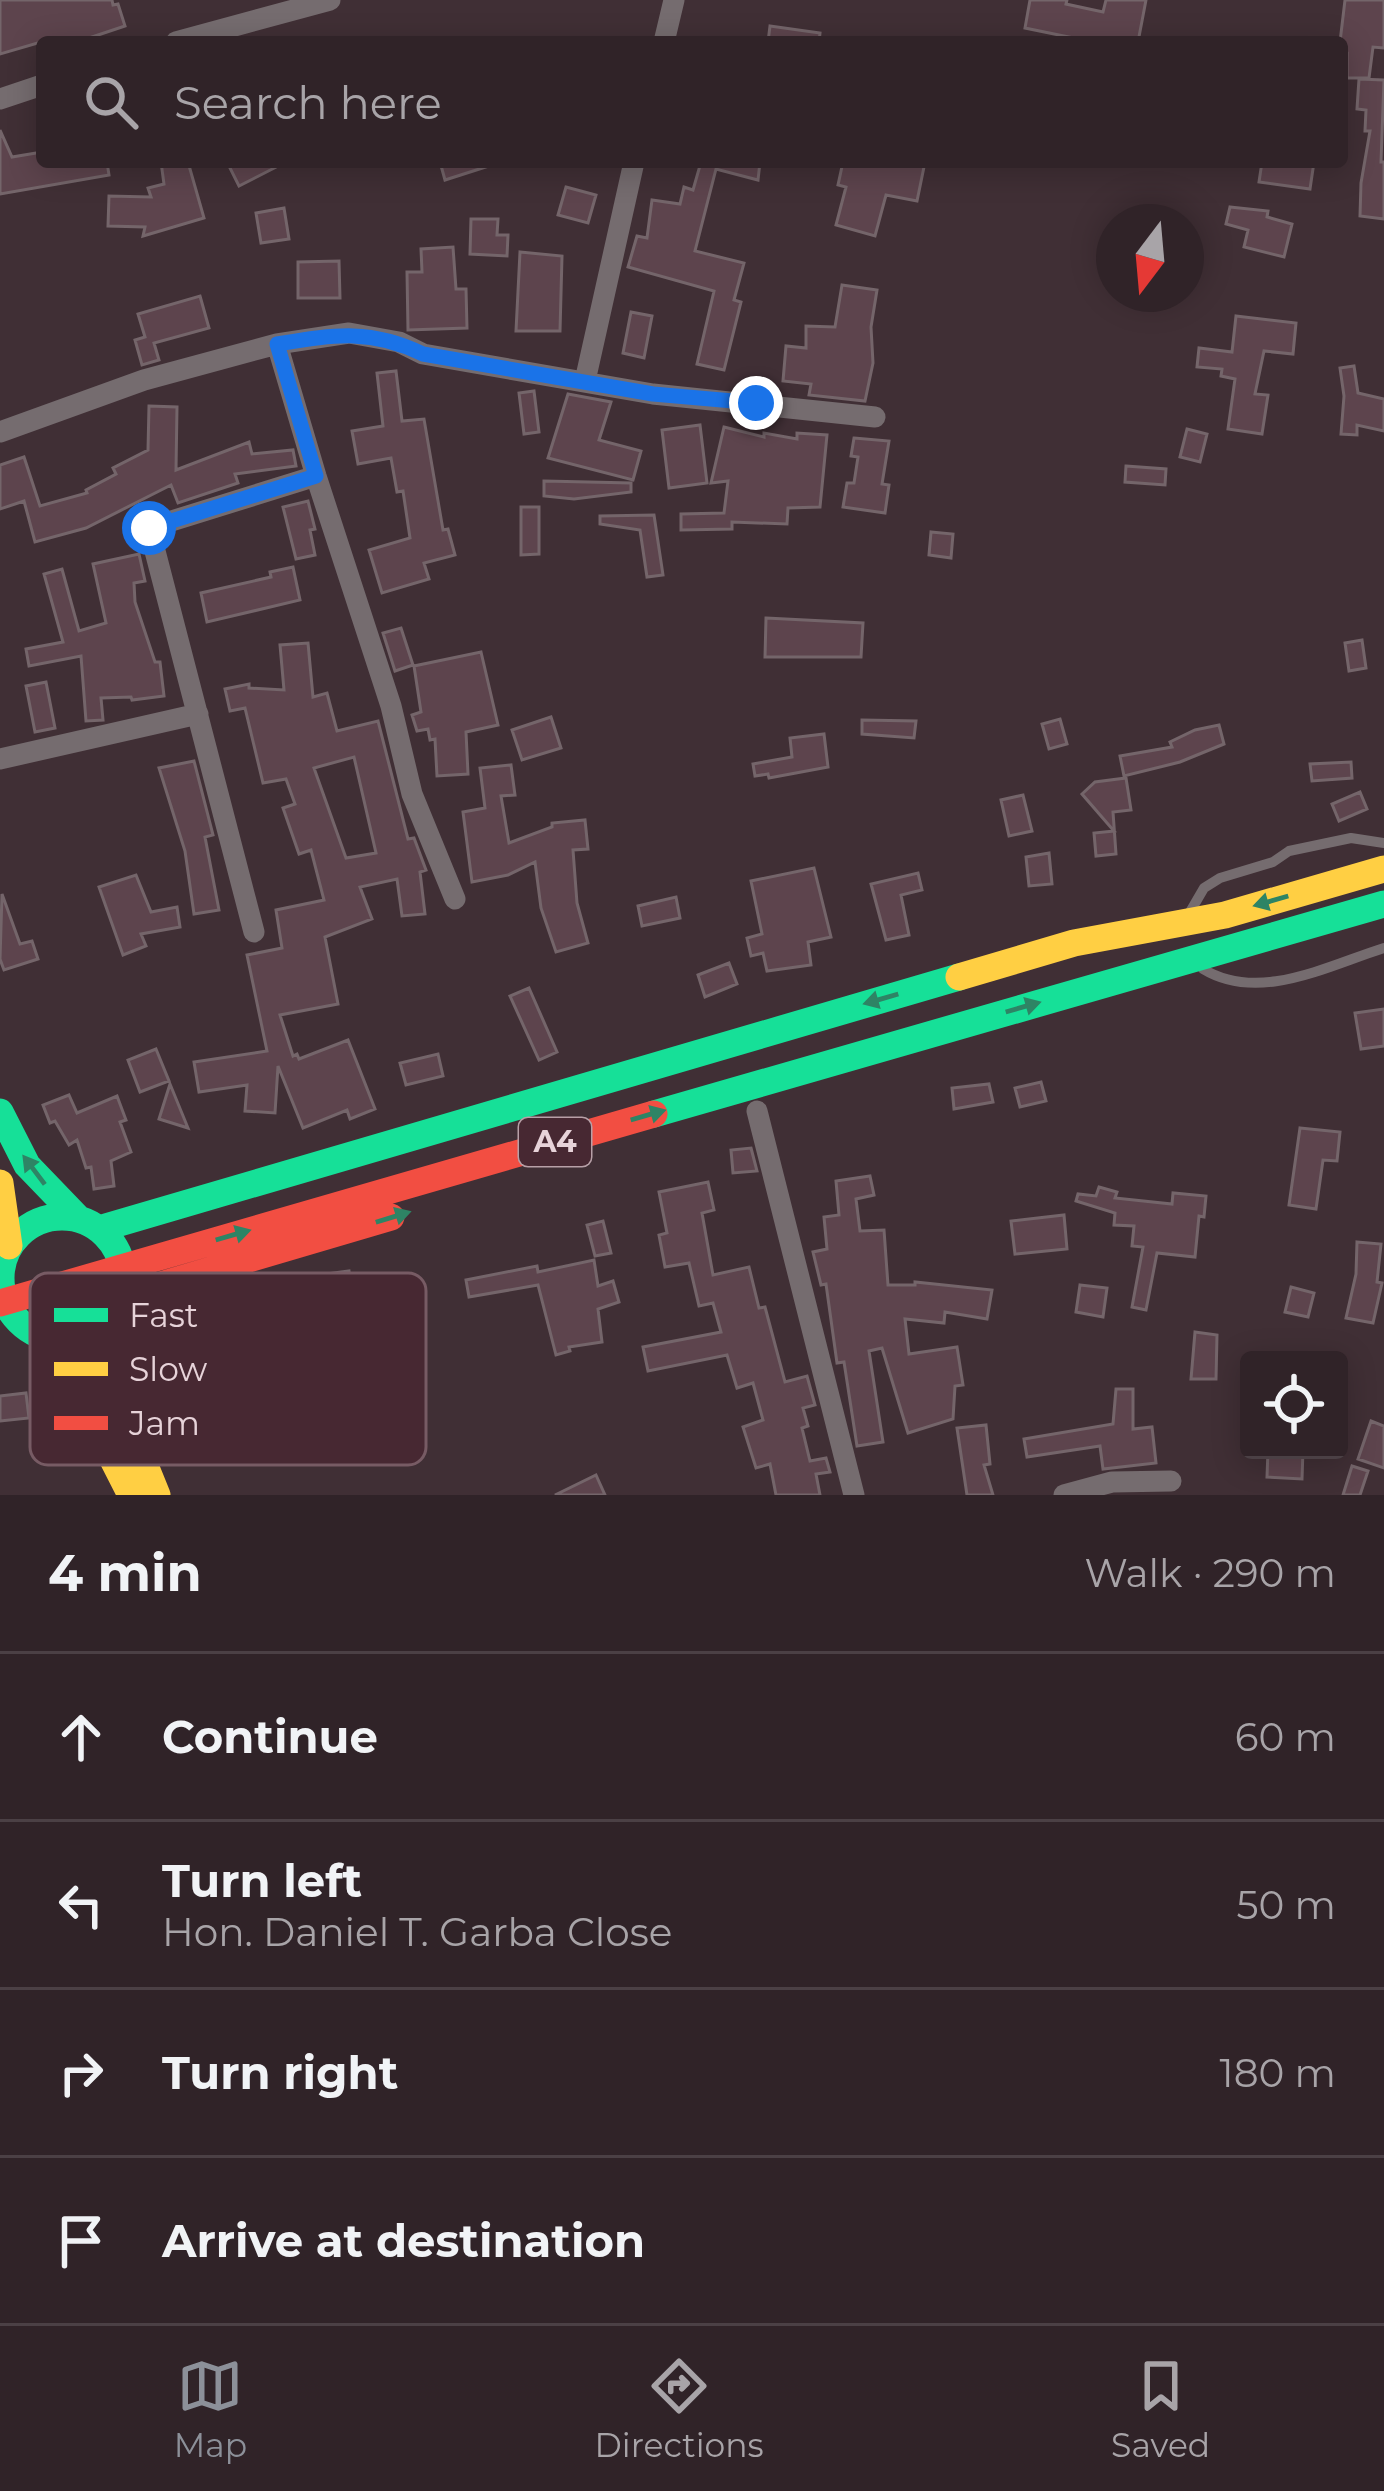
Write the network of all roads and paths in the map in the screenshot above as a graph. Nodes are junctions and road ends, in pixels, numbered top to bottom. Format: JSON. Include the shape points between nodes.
{"nodes":[{"id":1,"x":330,"y":0,"type":"edge"},
{"id":2,"x":674,"y":0,"type":"edge"},
{"id":3,"x":198,"y":36,"type":"edge"},
{"id":4,"x":665,"y":36,"type":"edge"},
{"id":5,"x":36,"y":87,"type":"edge"},
{"id":6,"x":0,"y":99,"type":"edge"},
{"id":7,"x":633,"y":168,"type":"edge"},
{"id":8,"x":277,"y":344,"type":"junction"},
{"id":9,"x":585,"y":381,"type":"junction"},
{"id":10,"x":875,"y":417,"type":"dead end"},
{"id":11,"x":0,"y":432,"type":"edge"},
{"id":12,"x":316,"y":476,"type":"junction"},
{"id":13,"x":198,"y":713,"type":"junction"},
{"id":14,"x":0,"y":759,"type":"edge"},
{"id":15,"x":1384,"y":842,"type":"edge"},
{"id":16,"x":1384,"y":869,"type":"edge"},
{"id":17,"x":454,"y":899,"type":"dead end"},
{"id":18,"x":1384,"y":904,"type":"edge"},
{"id":19,"x":1170,"y":927,"type":"junction"},
{"id":20,"x":254,"y":932,"type":"dead end"},
{"id":21,"x":1384,"y":948,"type":"edge"},
{"id":22,"x":1180,"y":964,"type":"junction"},
{"id":23,"x":1107,"y":970,"type":"junction"},
{"id":24,"x":757,"y":1111,"type":"junction"},
{"id":25,"x":0,"y":1112,"type":"edge"},
{"id":26,"x":0,"y":1183,"type":"edge"},
{"id":27,"x":89,"y":1224,"type":"junction"},
{"id":28,"x":3,"y":1259,"type":"edge"},
{"id":29,"x":100,"y":1273,"type":"edge"},
{"id":30,"x":121,"y":1273,"type":"edge"},
{"id":31,"x":205,"y":1273,"type":"edge"},
{"id":32,"x":30,"y":1294,"type":"edge"},
{"id":33,"x":0,"y":1303,"type":"edge"},
{"id":34,"x":25,"y":1333,"type":"edge"},
{"id":35,"x":111,"y":1465,"type":"edge"},
{"id":36,"x":145,"y":1465,"type":"edge"},
{"id":37,"x":1171,"y":1481,"type":"dead end"},
{"id":38,"x":131,"y":1495,"type":"edge"},
{"id":39,"x":157,"y":1495,"type":"edge"},
{"id":40,"x":854,"y":1495,"type":"edge"},
{"id":41,"x":1064,"y":1495,"type":"edge"}],
"edges":[{"from":1,"to":3,"type":"street"},
{"from":2,"to":4,"type":"street"},
{"from":5,"to":6,"type":"street"},
{"from":7,"to":9,"type":"street"},
{"from":8,"to":9,"type":"street","via":[[349,333]]},
{"from":8,"to":11,"type":"street"},
{"from":8,"to":12,"type":"street"},
{"from":9,"to":10,"type":"street"},
{"from":12,"to":13,"type":"street","via":[[149,528]]},
{"from":12,"to":17,"type":"street","via":[[392,706],[412,794]]},
{"from":13,"to":14,"type":"street"},
{"from":13,"to":20,"type":"street"},
{"from":15,"to":19,"type":"lane","via":[[1318,843],[1220,878]]},
{"from":16,"to":19,"type":"main road","number":"A4","one_way":true},
{"from":18,"to":22,"type":"main road","number":"A4"},
{"from":19,"to":23,"type":"main road","number":"A4"},
{"from":19,"to":27,"type":"main road","number":"A4","one_way":true,"via":[[1074,943]]},
{"from":21,"to":22,"type":"lane","via":[[1245,986]]},
{"from":22,"to":23,"type":"main road","number":"A4"},
{"from":22,"to":24,"type":"main road","number":"A4","via":[[1087,1014]]},
{"from":23,"to":28,"type":"main road","number":"A4"},
{"from":29,"to":23,"type":"main road","number":"A4","one_way":true},
{"from":31,"to":24,"type":"main road","number":"A4","one_way":true},
{"from":24,"to":40,"type":"street"},
{"from":27,"to":25,"type":"main road","one_way":true,"via":[[27,1165]]},
{"from":26,"to":28,"type":"main road"},
{"from":27,"to":28,"type":"main road","number":"A4","via":[[52,1217],[27,1227]]},
{"from":27,"to":30,"type":"main road","via":[[112,1242]]},
{"from":28,"to":34,"type":"main road","via":[[4,1297]]},
{"from":33,"to":32,"type":"main road","number":"A4","one_way":true},
{"from":35,"to":38,"type":"main road"},
{"from":36,"to":39,"type":"main road"},
{"from":37,"to":41,"type":"street","via":[[1112,1482]]}]}
